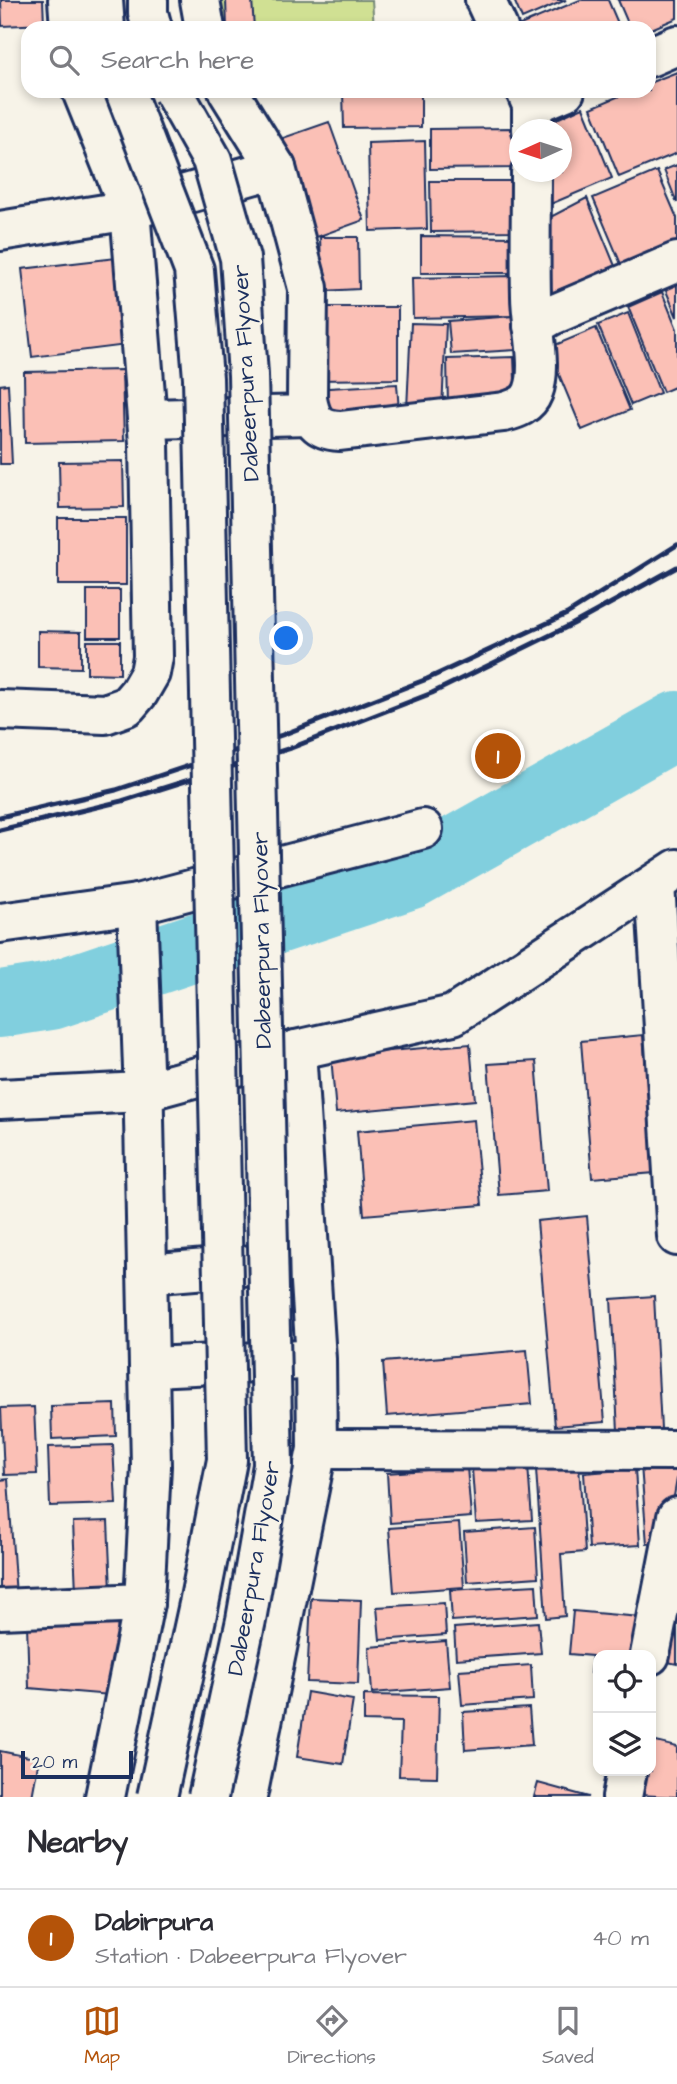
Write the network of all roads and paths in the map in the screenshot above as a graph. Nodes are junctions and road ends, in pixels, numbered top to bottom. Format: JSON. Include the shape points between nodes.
{"nodes":[{"id":1,"x":68,"y":0,"type":"edge"},
{"id":2,"x":103,"y":0,"type":"edge"},
{"id":3,"x":148,"y":0,"type":"edge"},
{"id":4,"x":200,"y":0,"type":"edge"},
{"id":5,"x":485,"y":0,"type":"edge"},
{"id":6,"x":70,"y":21,"type":"edge"},
{"id":7,"x":104,"y":21,"type":"edge"},
{"id":8,"x":150,"y":21,"type":"edge"},
{"id":9,"x":204,"y":21,"type":"edge"},
{"id":10,"x":495,"y":21,"type":"edge"},
{"id":11,"x":677,"y":45,"type":"edge"},
{"id":12,"x":656,"y":54,"type":"edge"},
{"id":13,"x":85,"y":98,"type":"edge"},
{"id":14,"x":128,"y":98,"type":"edge"},
{"id":15,"x":177,"y":98,"type":"edge"},
{"id":16,"x":233,"y":98,"type":"edge"},
{"id":17,"x":276,"y":169,"type":"junction"},
{"id":18,"x":531,"y":182,"type":"edge"},
{"id":19,"x":130,"y":210,"type":"junction"},
{"id":20,"x":0,"y":231,"type":"edge"},
{"id":21,"x":677,"y":262,"type":"edge"},
{"id":22,"x":533,"y":326,"type":"junction"},
{"id":23,"x":310,"y":415,"type":"junction"},
{"id":24,"x":147,"y":419,"type":"junction"},
{"id":25,"x":0,"y":710,"type":"edge"},
{"id":26,"x":423,"y":829,"type":"dead end"},
{"id":27,"x":666,"y":877,"type":"edge"},
{"id":28,"x":137,"y":912,"type":"junction"},
{"id":29,"x":0,"y":923,"type":"edge"},
{"id":30,"x":296,"y":1050,"type":"junction"},
{"id":31,"x":143,"y":1080,"type":"junction"},
{"id":32,"x":0,"y":1099,"type":"edge"},
{"id":33,"x":673,"y":1107,"type":"edge"},
{"id":34,"x":675,"y":1185,"type":"edge"},
{"id":35,"x":677,"y":1236,"type":"edge"},
{"id":36,"x":309,"y":1261,"type":"junction"},
{"id":37,"x":147,"y":1274,"type":"junction"},
{"id":38,"x":316,"y":1359,"type":"junction"},
{"id":39,"x":151,"y":1367,"type":"junction"},
{"id":40,"x":317,"y":1449,"type":"junction"},
{"id":41,"x":677,"y":1450,"type":"edge"},
{"id":42,"x":677,"y":1517,"type":"edge"},
{"id":43,"x":144,"y":1603,"type":"junction"},
{"id":44,"x":0,"y":1609,"type":"edge"},
{"id":45,"x":651,"y":1650,"type":"edge"},
{"id":46,"x":626,"y":1776,"type":"edge"},
{"id":47,"x":105,"y":1797,"type":"edge"},
{"id":48,"x":157,"y":1797,"type":"edge"},
{"id":49,"x":208,"y":1797,"type":"edge"},
{"id":50,"x":247,"y":1797,"type":"edge"},
{"id":51,"x":622,"y":1797,"type":"edge"}],
"edges":[{"from":1,"to":6,"type":"street"},
{"from":2,"to":7,"type":"street"},
{"from":3,"to":8,"type":"street"},
{"from":4,"to":9,"type":"street"},
{"from":5,"to":10,"type":"street"},
{"from":11,"to":12,"type":"street"},
{"from":13,"to":19,"type":"street"},
{"from":14,"to":48,"type":"street","name":"Dabeerpura Flyover","bridge":true,"via":[[194,270],[203,378],[227,1460]]},
{"from":15,"to":49,"type":"street","name":"Dabeerpura Flyover","bridge":true,"via":[[212,160],[240,258],[248,375],[273,1451],[246,1620]]},
{"from":16,"to":17,"type":"street"},
{"from":17,"to":19,"type":"street"},
{"from":17,"to":23,"type":"street","via":[[308,288]]},
{"from":18,"to":22,"type":"street"},
{"from":19,"to":20,"type":"street"},
{"from":19,"to":24,"type":"street"},
{"from":21,"to":22,"type":"street"},
{"from":22,"to":23,"type":"street","via":[[534,390],[529,401],[517,409],[340,431],[328,430]]},
{"from":23,"to":24,"type":"street"},
{"from":24,"to":25,"type":"street","via":[[150,673],[127,706],[106,715]]},
{"from":26,"to":28,"type":"street"},
{"from":27,"to":30,"type":"street","via":[[453,1015]]},
{"from":27,"to":33,"type":"street"},
{"from":28,"to":29,"type":"street","via":[[97,908]]},
{"from":28,"to":31,"type":"street"},
{"from":30,"to":31,"type":"street"},
{"from":30,"to":36,"type":"street"},
{"from":31,"to":32,"type":"street"},
{"from":31,"to":37,"type":"street"},
{"from":33,"to":34,"type":"street"},
{"from":34,"to":35,"type":"street"},
{"from":36,"to":37,"type":"street"},
{"from":36,"to":38,"type":"street"},
{"from":37,"to":39,"type":"street"},
{"from":38,"to":39,"type":"street"},
{"from":38,"to":40,"type":"street"},
{"from":39,"to":43,"type":"street"},
{"from":40,"to":41,"type":"street"},
{"from":40,"to":50,"type":"street"},
{"from":42,"to":45,"type":"street"},
{"from":43,"to":44,"type":"street"},
{"from":43,"to":47,"type":"street"},
{"from":46,"to":51,"type":"street"}]}
